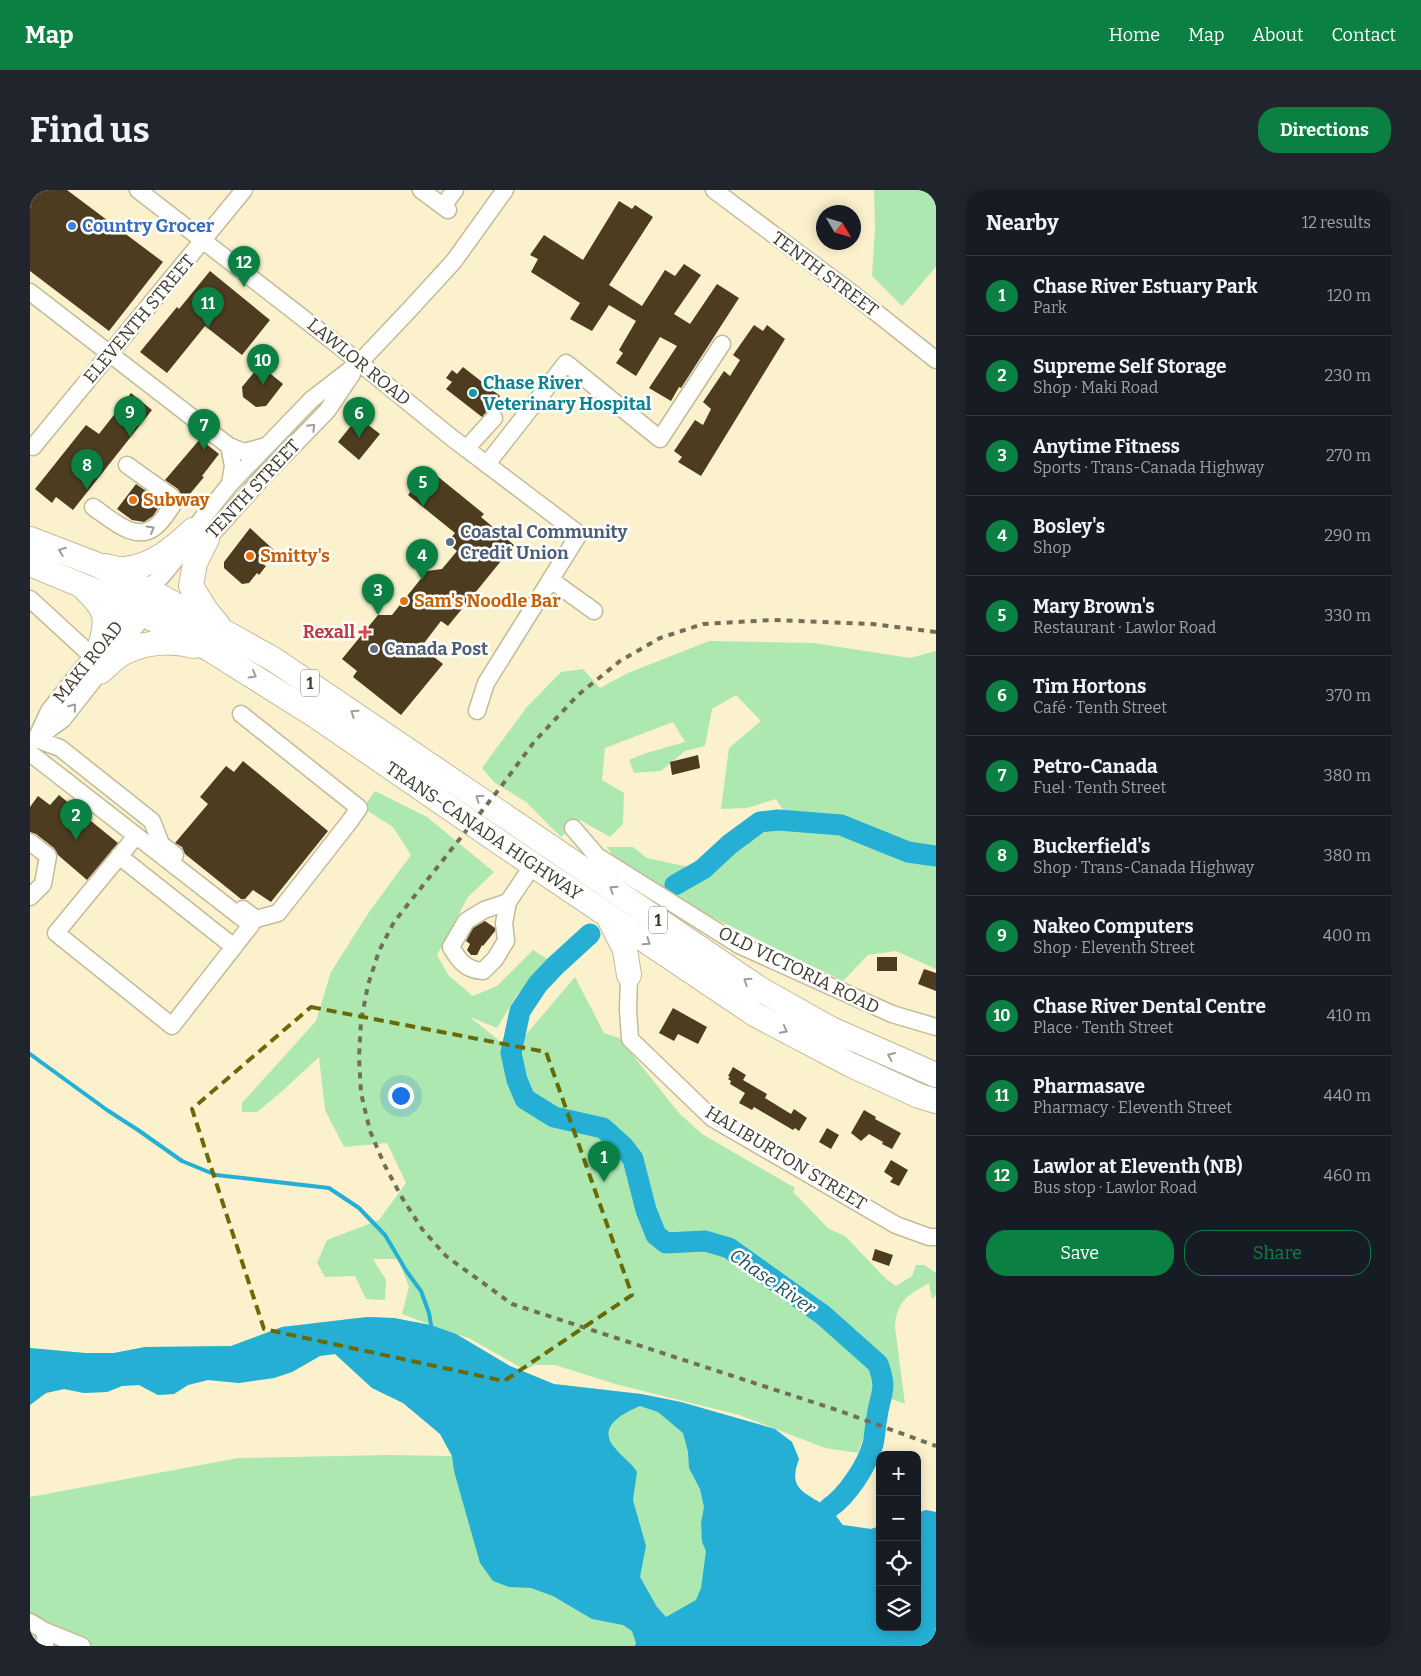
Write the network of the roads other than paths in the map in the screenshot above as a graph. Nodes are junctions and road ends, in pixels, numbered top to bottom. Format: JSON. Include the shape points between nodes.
{"nodes":[{"id":1,"x":138,"y":190,"type":"edge"},
{"id":2,"x":244,"y":190,"type":"edge"},
{"id":3,"x":421,"y":190,"type":"edge"},
{"id":4,"x":455,"y":190,"type":"edge"},
{"id":5,"x":505,"y":190,"type":"edge"},
{"id":6,"x":714,"y":190,"type":"edge"},
{"id":7,"x":204,"y":241,"type":"junction"},
{"id":8,"x":30,"y":292,"type":"edge"},
{"id":9,"x":722,"y":344,"type":"dead end"},
{"id":10,"x":110,"y":353,"type":"junction"},
{"id":11,"x":936,"y":360,"type":"edge"},
{"id":12,"x":360,"y":362,"type":"junction"},
{"id":13,"x":494,"y":418,"type":"dead end"},
{"id":14,"x":229,"y":446,"type":"junction"},
{"id":15,"x":267,"y":446,"type":"junction"},
{"id":16,"x":33,"y":447,"type":"dead end"},
{"id":17,"x":466,"y":448,"type":"junction"},
{"id":18,"x":488,"y":464,"type":"junction"},
{"id":19,"x":127,"y":465,"type":"dead end"},
{"id":20,"x":230,"y":484,"type":"junction"},
{"id":21,"x":93,"y":507,"type":"dead end"},
{"id":22,"x":200,"y":535,"type":"junction"},
{"id":23,"x":30,"y":539,"type":"edge"},
{"id":24,"x":30,"y":564,"type":"edge"},
{"id":25,"x":94,"y":564,"type":"junction"},
{"id":26,"x":550,"y":580,"type":"junction"},
{"id":27,"x":81,"y":585,"type":"junction"},
{"id":28,"x":153,"y":593,"type":"junction"},
{"id":29,"x":30,"y":599,"type":"edge"},
{"id":30,"x":138,"y":611,"type":"junction"},
{"id":31,"x":594,"y":611,"type":"dead end"},
{"id":32,"x":217,"y":640,"type":"junction"},
{"id":33,"x":97,"y":658,"type":"junction"},
{"id":34,"x":477,"y":711,"type":"dead end"},
{"id":35,"x":241,"y":714,"type":"dead end"},
{"id":36,"x":32,"y":746,"type":"edge"},
{"id":37,"x":573,"y":828,"type":"dead end"},
{"id":38,"x":136,"y":836,"type":"junction"},
{"id":39,"x":30,"y":842,"type":"edge"},
{"id":40,"x":119,"y":856,"type":"junction"},
{"id":41,"x":533,"y":865,"type":"junction"},
{"id":42,"x":30,"y":897,"type":"edge"},
{"id":43,"x":508,"y":902,"type":"dead end"},
{"id":44,"x":607,"y":915,"type":"junction"},
{"id":45,"x":234,"y":947,"type":"junction"},
{"id":46,"x":630,"y":975,"type":"joint"},
{"id":47,"x":936,"y":1027,"type":"edge"},
{"id":48,"x":936,"y":1075,"type":"edge"},
{"id":49,"x":930,"y":1102,"type":"edge"},
{"id":50,"x":936,"y":1237,"type":"edge"},
{"id":51,"x":30,"y":1622,"type":"edge"},
{"id":52,"x":45,"y":1638,"type":"edge"},
{"id":53,"x":82,"y":1646,"type":"edge"}],
"edges":[{"from":1,"to":7,"type":"street","name":"LAWLOR ROAD"},
{"from":2,"to":7,"type":"street","name":"ELEVENTH STREET"},
{"from":3,"to":4,"type":"street","via":[[445,208]]},
{"from":5,"to":12,"type":"street","name":"TENTH STREET","via":[[454,261]]},
{"from":6,"to":11,"type":"street","name":"TENTH STREET"},
{"from":7,"to":10,"type":"street","name":"ELEVENTH STREET"},
{"from":7,"to":12,"type":"street","name":"LAWLOR ROAD"},
{"from":8,"to":10,"type":"street"},
{"from":9,"to":18,"type":"street","via":[[660,439],[566,363]]},
{"from":10,"to":14,"type":"street"},
{"from":10,"to":16,"type":"street","name":"ELEVENTH STREET"},
{"from":12,"to":15,"type":"street","name":"TENTH STREET","via":[[312,400]]},
{"from":12,"to":17,"type":"street","name":"LAWLOR ROAD"},
{"from":22,"to":12,"type":"street","name":"TENTH STREET","one_way":true,"via":[[327,411]]},
{"from":13,"to":17,"type":"street"},
{"from":14,"to":15,"type":"street","via":[[244,452]]},
{"from":14,"to":20,"type":"street","via":[[233,466]]},
{"from":15,"to":20,"type":"street","name":"TENTH STREET"},
{"from":17,"to":18,"type":"street","name":"LAWLOR ROAD"},
{"from":18,"to":26,"type":"street","name":"LAWLOR ROAD","via":[[579,534]]},
{"from":21,"to":19,"type":"street","one_way":true,"via":[[132,532],[139,534],[157,526],[172,506],[172,497]]},
{"from":20,"to":22,"type":"street","name":"TENTH STREET"},
{"from":22,"to":25,"type":"highway","via":[[148,564],[124,570]]},
{"from":22,"to":28,"type":"street","name":"TENTH STREET","via":[[162,576]]},
{"from":22,"to":32,"type":"highway","via":[[191,586],[205,609]]},
{"from":25,"to":23,"type":"highway","name":"TRANS-CANADA HIGHWAY","number":"1","one_way":true},
{"from":24,"to":27,"type":"highway","name":"TRANS-CANADA HIGHWAY","number":"1"},
{"from":25,"to":28,"type":"highway","name":"TRANS-CANADA HIGHWAY","number":"1"},
{"from":26,"to":31,"type":"street"},
{"from":26,"to":34,"type":"street","via":[[486,683]]},
{"from":27,"to":30,"type":"highway","name":"TRANS-CANADA HIGHWAY","number":"1"},
{"from":27,"to":33,"type":"highway","via":[[103,610],[106,627]]},
{"from":28,"to":30,"type":"street","name":"MAKI ROAD"},
{"from":28,"to":32,"type":"highway","name":"TRANS-CANADA HIGHWAY","number":"1"},
{"from":29,"to":33,"type":"street"},
{"from":30,"to":32,"type":"highway","name":"TRANS-CANADA HIGHWAY","number":"1"},
{"from":30,"to":33,"type":"street","name":"MAKI ROAD"},
{"from":30,"to":33,"type":"street","name":"MAKI ROAD"},
{"from":32,"to":33,"type":"highway","via":[[148,644],[121,655]]},
{"from":32,"to":41,"type":"highway","name":"TRANS-CANADA HIGHWAY","number":"1","one_way":true,"via":[[316,716]]},
{"from":48,"to":32,"type":"highway","name":"TRANS-CANADA HIGHWAY","number":"1","one_way":true,"via":[[831,1029],[760,989],[273,659]]},
{"from":33,"to":36,"type":"street","name":"MAKI ROAD","via":[[63,719]]},
{"from":35,"to":36,"type":"street","via":[[359,808],[278,914],[256,919],[161,844],[152,821],[60,748]]},
{"from":36,"to":38,"type":"street"},
{"from":37,"to":47,"type":"street","name":"OLD VICTORIA ROAD","via":[[597,856],[739,945],[892,1014]]},
{"from":38,"to":40,"type":"street"},
{"from":38,"to":45,"type":"street","via":[[251,925]]},
{"from":39,"to":42,"type":"street","via":[[48,856],[43,884]]},
{"from":40,"to":45,"type":"street"},
{"from":40,"to":45,"type":"street","via":[[56,933],[172,1026]]},
{"from":41,"to":43,"type":"street"},
{"from":41,"to":44,"type":"highway","name":"TRANS-CANADA HIGHWAY","number":"1"},
{"from":44,"to":46,"type":"highway","via":[[625,950]]},
{"from":44,"to":49,"type":"highway","name":"TRANS-CANADA HIGHWAY","number":"1","one_way":true,"via":[[756,1015]]},
{"from":46,"to":50,"type":"street","name":"HALIBURTON STREET","via":[[630,1039],[712,1118],[896,1225]]},
{"from":51,"to":52,"type":"street"},
{"from":52,"to":53,"type":"street"}]}
